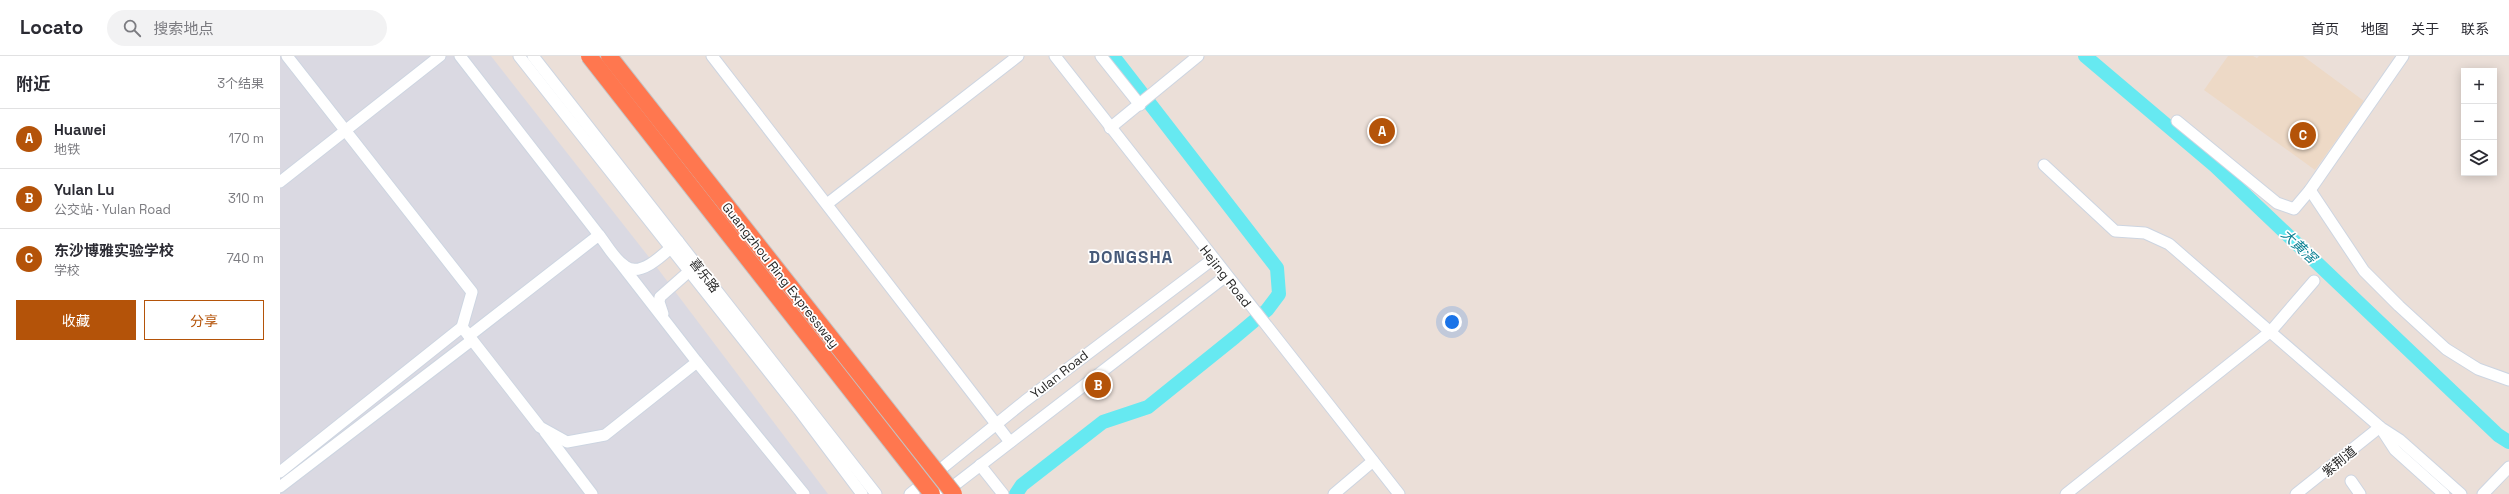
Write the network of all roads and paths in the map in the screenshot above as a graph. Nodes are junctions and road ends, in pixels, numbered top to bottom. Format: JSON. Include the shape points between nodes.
{"nodes":[{"id":1,"x":287,"y":56,"type":"edge"},
{"id":2,"x":440,"y":56,"type":"edge"},
{"id":3,"x":460,"y":56,"type":"edge"},
{"id":4,"x":519,"y":56,"type":"edge"},
{"id":5,"x":533,"y":56,"type":"edge"},
{"id":6,"x":589,"y":56,"type":"edge"},
{"id":7,"x":609,"y":56,"type":"edge"},
{"id":8,"x":712,"y":56,"type":"edge"},
{"id":9,"x":1018,"y":56,"type":"edge"},
{"id":10,"x":1055,"y":56,"type":"edge"},
{"id":11,"x":1101,"y":56,"type":"edge"},
{"id":12,"x":1198,"y":56,"type":"edge"},
{"id":13,"x":2403,"y":56,"type":"edge"},
{"id":14,"x":1140,"y":105,"type":"junction"},
{"id":15,"x":2177,"y":121,"type":"dead end"},
{"id":16,"x":1110,"y":128,"type":"junction"},
{"id":17,"x":346,"y":131,"type":"junction"},
{"id":18,"x":2044,"y":165,"type":"dead end"},
{"id":19,"x":280,"y":182,"type":"edge"},
{"id":20,"x":2310,"y":190,"type":"junction"},
{"id":21,"x":827,"y":204,"type":"junction"},
{"id":22,"x":599,"y":235,"type":"junction"},
{"id":23,"x":674,"y":244,"type":"junction"},
{"id":24,"x":618,"y":259,"type":"junction"},
{"id":25,"x":1213,"y":259,"type":"junction"},
{"id":26,"x":693,"y":268,"type":"junction"},
{"id":27,"x":1226,"y":276,"type":"junction"},
{"id":28,"x":2314,"y":281,"type":"dead end"},
{"id":29,"x":665,"y":320,"type":"junction"},
{"id":30,"x":462,"y":327,"type":"junction"},
{"id":31,"x":2270,"y":331,"type":"junction"},
{"id":32,"x":471,"y":338,"type":"junction"},
{"id":33,"x":697,"y":362,"type":"junction"},
{"id":34,"x":2509,"y":380,"type":"edge"},
{"id":35,"x":996,"y":425,"type":"junction"},
{"id":36,"x":540,"y":427,"type":"junction"},
{"id":37,"x":2380,"y":427,"type":"junction"},
{"id":38,"x":1010,"y":442,"type":"junction"},
{"id":39,"x":1373,"y":461,"type":"junction"},
{"id":40,"x":980,"y":465,"type":"junction"},
{"id":41,"x":2509,"y":467,"type":"edge"},
{"id":42,"x":280,"y":472,"type":"edge"},
{"id":43,"x":2351,"y":481,"type":"dead end"},
{"id":44,"x":280,"y":487,"type":"edge"},
{"id":45,"x":592,"y":494,"type":"edge"},
{"id":46,"x":804,"y":494,"type":"edge"},
{"id":47,"x":862,"y":494,"type":"edge"},
{"id":48,"x":876,"y":494,"type":"edge"},
{"id":49,"x":910,"y":494,"type":"edge"},
{"id":50,"x":932,"y":494,"type":"edge"},
{"id":51,"x":943,"y":494,"type":"edge"},
{"id":52,"x":954,"y":494,"type":"edge"},
{"id":53,"x":1003,"y":494,"type":"edge"},
{"id":54,"x":1334,"y":494,"type":"edge"},
{"id":55,"x":1399,"y":494,"type":"edge"},
{"id":56,"x":2066,"y":494,"type":"edge"},
{"id":57,"x":2296,"y":494,"type":"edge"},
{"id":58,"x":2360,"y":494,"type":"edge"},
{"id":59,"x":2444,"y":494,"type":"edge"},
{"id":60,"x":2461,"y":494,"type":"edge"},
{"id":61,"x":2483,"y":494,"type":"edge"}],
"edges":[{"from":1,"to":17,"type":"street"},
{"from":2,"to":17,"type":"street"},
{"from":3,"to":22,"type":"street"},
{"from":4,"to":23,"type":"street","name":"喜乐路"},
{"from":5,"to":23,"type":"street","name":"喜乐路"},
{"from":6,"to":50,"type":"highway","name":"Guangzhou Ring Expressway","bridge":true},
{"from":7,"to":52,"type":"highway","name":"Guangzhou Ring Expressway","bridge":true},
{"from":8,"to":21,"type":"street"},
{"from":9,"to":21,"type":"street"},
{"from":10,"to":16,"type":"street","name":"Hejing Road"},
{"from":11,"to":14,"type":"street"},
{"from":12,"to":14,"type":"street"},
{"from":13,"to":20,"type":"street"},
{"from":14,"to":16,"type":"street"},
{"from":15,"to":20,"type":"street","via":[[2277,203],[2294,209]]},
{"from":16,"to":25,"type":"street","name":"Hejing Road"},
{"from":17,"to":19,"type":"street"},
{"from":17,"to":30,"type":"street","via":[[472,292]]},
{"from":18,"to":31,"type":"street","via":[[2115,231],[2145,233],[2169,244]]},
{"from":20,"to":34,"type":"street","via":[[2364,271],[2399,306],[2446,349],[2478,369]]},
{"from":21,"to":35,"type":"street"},
{"from":22,"to":24,"type":"street"},
{"from":22,"to":32,"type":"street"},
{"from":23,"to":24,"type":"street","via":[[642,268],[626,268]]},
{"from":23,"to":26,"type":"street","name":"喜乐路"},
{"from":24,"to":29,"type":"street"},
{"from":25,"to":27,"type":"street","name":"Hejing Road"},
{"from":25,"to":35,"type":"street","name":"Yulan Road","via":[[1127,322]]},
{"from":26,"to":29,"type":"street","via":[[660,297],[658,302]]},
{"from":26,"to":47,"type":"street","name":"喜乐路"},
{"from":26,"to":48,"type":"street","name":"喜乐路"},
{"from":27,"to":38,"type":"street","name":"Yulan Road"},
{"from":27,"to":39,"type":"street","name":"Hejing Road"},
{"from":28,"to":31,"type":"street"},
{"from":29,"to":33,"type":"street"},
{"from":30,"to":32,"type":"street"},
{"from":30,"to":42,"type":"street"},
{"from":31,"to":37,"type":"street"},
{"from":31,"to":56,"type":"street"},
{"from":32,"to":36,"type":"street"},
{"from":32,"to":44,"type":"street"},
{"from":33,"to":36,"type":"street","via":[[605,435],[567,442]]},
{"from":33,"to":46,"type":"street"},
{"from":35,"to":38,"type":"street"},
{"from":35,"to":49,"type":"street","name":"Yulan Road"},
{"from":36,"to":45,"type":"street"},
{"from":37,"to":57,"type":"street","name":"紫荆道"},
{"from":37,"to":59,"type":"street","via":[[2395,450]]},
{"from":37,"to":60,"type":"street","via":[[2400,440]]},
{"from":38,"to":40,"type":"street","name":"Yulan Road"},
{"from":39,"to":54,"type":"street"},
{"from":39,"to":55,"type":"street","name":"Hejing Road"},
{"from":40,"to":51,"type":"street","name":"Yulan Road"},
{"from":40,"to":53,"type":"street"},
{"from":41,"to":61,"type":"street"},
{"from":43,"to":58,"type":"street"}]}
